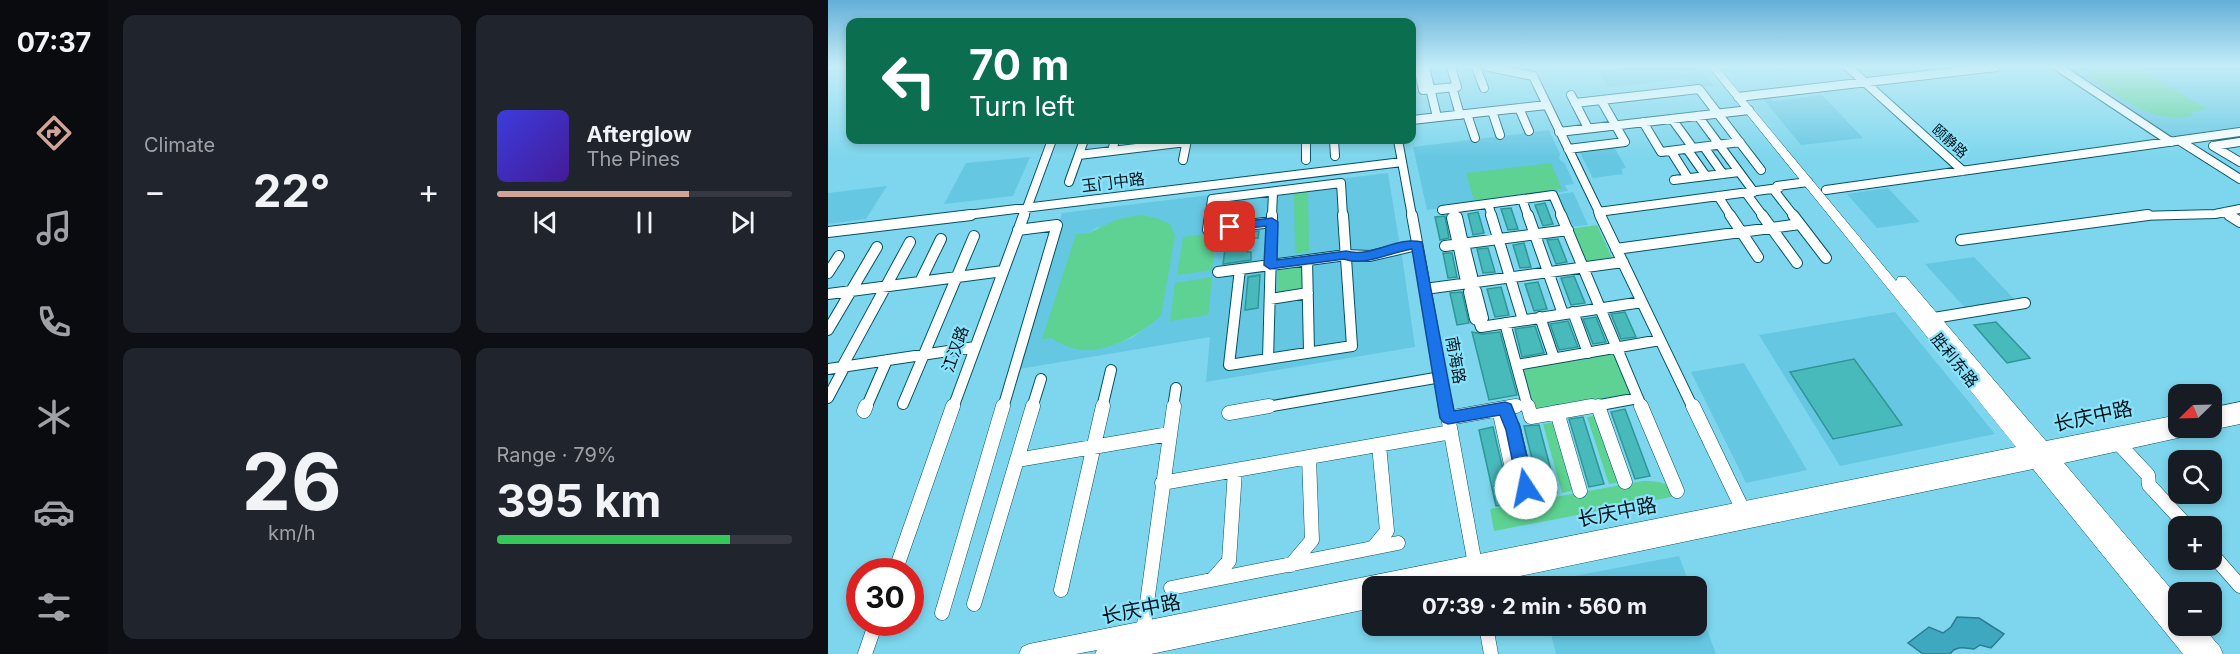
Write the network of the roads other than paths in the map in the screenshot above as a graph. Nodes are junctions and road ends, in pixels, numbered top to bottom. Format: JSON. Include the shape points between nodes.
{"nodes":[{"id":1,"x":1433,"y":98,"type":"edge"},
{"id":2,"x":1456,"y":98,"type":"edge"},
{"id":3,"x":1543,"y":98,"type":"edge"},
{"id":4,"x":1623,"y":98,"type":"edge"},
{"id":5,"x":1705,"y":98,"type":"edge"},
{"id":6,"x":1744,"y":98,"type":"edge"},
{"id":7,"x":1744,"y":98,"type":"edge"},
{"id":8,"x":1882,"y":98,"type":"edge"},
{"id":9,"x":2106,"y":98,"type":"edge"},
{"id":10,"x":1601,"y":100,"type":"junction"},
{"id":11,"x":1547,"y":105,"type":"junction"},
{"id":12,"x":1520,"y":108,"type":"junction"},
{"id":13,"x":1749,"y":110,"type":"junction"},
{"id":14,"x":1492,"y":111,"type":"junction"},
{"id":15,"x":1463,"y":114,"type":"junction"},
{"id":16,"x":1718,"y":114,"type":"junction"},
{"id":17,"x":1698,"y":116,"type":"junction"},
{"id":18,"x":1437,"y":117,"type":"junction"},
{"id":19,"x":1672,"y":119,"type":"junction"},
{"id":20,"x":1416,"y":120,"type":"edge"},
{"id":21,"x":1642,"y":122,"type":"junction"},
{"id":22,"x":1616,"y":125,"type":"junction"},
{"id":23,"x":1589,"y":128,"type":"junction"},
{"id":24,"x":1529,"y":131,"type":"dead end"},
{"id":25,"x":1559,"y":132,"type":"junction"},
{"id":26,"x":2240,"y":132,"type":"edge"},
{"id":27,"x":1500,"y":135,"type":"dead end"},
{"id":28,"x":1474,"y":138,"type":"dead end"},
{"id":29,"x":1740,"y":142,"type":"junction"},
{"id":30,"x":2176,"y":142,"type":"junction"},
{"id":31,"x":2240,"y":142,"type":"edge"},
{"id":32,"x":1050,"y":144,"type":"edge"},
{"id":33,"x":1083,"y":144,"type":"edge"},
{"id":34,"x":1114,"y":144,"type":"edge"},
{"id":35,"x":1138,"y":144,"type":"edge"},
{"id":36,"x":1186,"y":144,"type":"edge"},
{"id":37,"x":1306,"y":144,"type":"edge"},
{"id":38,"x":1334,"y":144,"type":"edge"},
{"id":39,"x":1399,"y":144,"type":"edge"},
{"id":40,"x":1599,"y":145,"type":"junction"},
{"id":41,"x":1719,"y":145,"type":"junction"},
{"id":42,"x":1704,"y":147,"type":"junction"},
{"id":43,"x":1568,"y":149,"type":"junction"},
{"id":44,"x":1690,"y":149,"type":"junction"},
{"id":45,"x":1112,"y":151,"type":"junction"},
{"id":46,"x":1671,"y":151,"type":"junction"},
{"id":47,"x":1079,"y":155,"type":"junction"},
{"id":48,"x":1335,"y":156,"type":"dead end"},
{"id":49,"x":1183,"y":160,"type":"dead end"},
{"id":50,"x":1306,"y":160,"type":"dead end"},
{"id":51,"x":1402,"y":162,"type":"junction"},
{"id":52,"x":2240,"y":162,"type":"edge"},
{"id":53,"x":1761,"y":170,"type":"dead end"},
{"id":54,"x":1963,"y":171,"type":"junction"},
{"id":55,"x":1739,"y":172,"type":"junction"},
{"id":56,"x":1723,"y":174,"type":"junction"},
{"id":57,"x":1706,"y":176,"type":"junction"},
{"id":58,"x":1688,"y":178,"type":"junction"},
{"id":59,"x":2240,"y":179,"type":"edge"},
{"id":60,"x":1674,"y":180,"type":"dead end"},
{"id":61,"x":1069,"y":182,"type":"dead end"},
{"id":62,"x":1808,"y":182,"type":"junction"},
{"id":63,"x":1773,"y":189,"type":"junction"},
{"id":64,"x":1826,"y":190,"type":"junction"},
{"id":65,"x":1273,"y":192,"type":"junction"},
{"id":66,"x":1750,"y":192,"type":"junction"},
{"id":67,"x":1718,"y":196,"type":"junction"},
{"id":68,"x":1522,"y":199,"type":"junction"},
{"id":69,"x":1488,"y":204,"type":"junction"},
{"id":70,"x":1026,"y":208,"type":"junction"},
{"id":71,"x":2240,"y":209,"type":"edge"},
{"id":72,"x":1442,"y":210,"type":"dead end"},
{"id":73,"x":1454,"y":212,"type":"junction"},
{"id":74,"x":1598,"y":212,"type":"junction"},
{"id":75,"x":2225,"y":212,"type":"junction"},
{"id":76,"x":1272,"y":222,"type":"junction"},
{"id":77,"x":2240,"y":222,"type":"edge"},
{"id":78,"x":1800,"y":224,"type":"junction"},
{"id":79,"x":1772,"y":228,"type":"junction"},
{"id":80,"x":1018,"y":230,"type":"junction"},
{"id":81,"x":1568,"y":230,"type":"junction"},
{"id":82,"x":828,"y":232,"type":"edge"},
{"id":83,"x":1742,"y":232,"type":"junction"},
{"id":84,"x":1535,"y":234,"type":"junction"},
{"id":85,"x":974,"y":236,"type":"dead end"},
{"id":86,"x":941,"y":239,"type":"dead end"},
{"id":87,"x":1499,"y":239,"type":"junction"},
{"id":88,"x":1961,"y":240,"type":"dead end"},
{"id":89,"x":910,"y":242,"type":"dead end"},
{"id":90,"x":1461,"y":244,"type":"junction"},
{"id":91,"x":1417,"y":245,"type":"junction"},
{"id":92,"x":1445,"y":246,"type":"dead end"},
{"id":93,"x":877,"y":247,"type":"dead end"},
{"id":94,"x":1616,"y":249,"type":"junction"},
{"id":95,"x":1346,"y":255,"type":"junction"},
{"id":96,"x":839,"y":256,"type":"dead end"},
{"id":97,"x":1758,"y":257,"type":"dead end"},
{"id":98,"x":1826,"y":258,"type":"dead end"},
{"id":99,"x":1307,"y":260,"type":"junction"},
{"id":100,"x":1623,"y":262,"type":"junction"},
{"id":101,"x":1797,"y":263,"type":"dead end"},
{"id":102,"x":1270,"y":265,"type":"junction"},
{"id":103,"x":1583,"y":268,"type":"junction"},
{"id":104,"x":1240,"y":269,"type":"junction"},
{"id":105,"x":1003,"y":270,"type":"junction"},
{"id":106,"x":1218,"y":272,"type":"dead end"},
{"id":107,"x":828,"y":273,"type":"edge"},
{"id":108,"x":1548,"y":273,"type":"junction"},
{"id":109,"x":957,"y":277,"type":"junction"},
{"id":110,"x":1510,"y":278,"type":"junction"},
{"id":111,"x":920,"y":282,"type":"junction"},
{"id":112,"x":1470,"y":284,"type":"junction"},
{"id":113,"x":886,"y":286,"type":"junction"},
{"id":114,"x":1425,"y":289,"type":"junction"},
{"id":115,"x":851,"y":291,"type":"junction"},
{"id":116,"x":1308,"y":293,"type":"junction"},
{"id":117,"x":828,"y":294,"type":"edge"},
{"id":118,"x":1270,"y":299,"type":"junction"},
{"id":119,"x":1642,"y":302,"type":"junction"},
{"id":120,"x":2025,"y":303,"type":"dead end"},
{"id":121,"x":1600,"y":308,"type":"junction"},
{"id":122,"x":1568,"y":313,"type":"junction"},
{"id":123,"x":1540,"y":317,"type":"junction"},
{"id":124,"x":1934,"y":318,"type":"junction"},
{"id":125,"x":1523,"y":320,"type":"junction"},
{"id":126,"x":1505,"y":323,"type":"junction"},
{"id":127,"x":828,"y":330,"type":"edge"},
{"id":128,"x":1660,"y":340,"type":"junction"},
{"id":129,"x":975,"y":347,"type":"junction"},
{"id":130,"x":1617,"y":347,"type":"junction"},
{"id":131,"x":1309,"y":352,"type":"junction"},
{"id":132,"x":1588,"y":352,"type":"junction"},
{"id":133,"x":924,"y":354,"type":"junction"},
{"id":134,"x":1554,"y":358,"type":"junction"},
{"id":135,"x":1268,"y":359,"type":"junction"},
{"id":136,"x":887,"y":360,"type":"junction"},
{"id":137,"x":1516,"y":365,"type":"junction"},
{"id":138,"x":844,"y":367,"type":"junction"},
{"id":139,"x":828,"y":369,"type":"edge"},
{"id":140,"x":1111,"y":369,"type":"dead end"},
{"id":141,"x":1441,"y":377,"type":"junction"},
{"id":142,"x":1041,"y":379,"type":"dead end"},
{"id":143,"x":1176,"y":388,"type":"dead end"},
{"id":144,"x":828,"y":398,"type":"edge"},
{"id":145,"x":1638,"y":398,"type":"junction"},
{"id":146,"x":903,"y":404,"type":"dead end"},
{"id":147,"x":1528,"y":404,"type":"junction"},
{"id":148,"x":1598,"y":405,"type":"junction"},
{"id":149,"x":2240,"y":408,"type":"edge"},
{"id":150,"x":1502,"y":409,"type":"junction"},
{"id":151,"x":864,"y":411,"type":"dead end"},
{"id":152,"x":1557,"y":412,"type":"junction"},
{"id":153,"x":2222,"y":412,"type":"edge"},
{"id":154,"x":1229,"y":413,"type":"dead end"},
{"id":155,"x":1448,"y":418,"type":"junction"},
{"id":156,"x":2240,"y":418,"type":"edge"},
{"id":157,"x":2222,"y":422,"type":"edge"},
{"id":158,"x":2168,"y":423,"type":"edge"},
{"id":159,"x":1506,"y":424,"type":"dead end"},
{"id":160,"x":1451,"y":432,"type":"junction"},
{"id":161,"x":1169,"y":434,"type":"junction"},
{"id":162,"x":2168,"y":434,"type":"edge"},
{"id":163,"x":2119,"y":444,"type":"junction"},
{"id":164,"x":1379,"y":445,"type":"junction"},
{"id":165,"x":1095,"y":447,"type":"junction"},
{"id":166,"x":2040,"y":455,"type":"junction"},
{"id":167,"x":1309,"y":458,"type":"junction"},
{"id":168,"x":1017,"y":460,"type":"junction"},
{"id":169,"x":1235,"y":471,"type":"junction"},
{"id":170,"x":1625,"y":482,"type":"dead end"},
{"id":171,"x":1162,"y":483,"type":"junction"},
{"id":172,"x":1580,"y":491,"type":"dead end"},
{"id":173,"x":1677,"y":491,"type":"dead end"},
{"id":174,"x":1743,"y":510,"type":"junction"},
{"id":175,"x":2178,"y":516,"type":"edge"},
{"id":176,"x":1398,"y":543,"type":"dead end"},
{"id":177,"x":1374,"y":548,"type":"junction"},
{"id":178,"x":900,"y":558,"type":"edge"},
{"id":179,"x":1291,"y":565,"type":"junction"},
{"id":180,"x":2222,"y":566,"type":"edge"},
{"id":181,"x":1477,"y":576,"type":"edge"},
{"id":182,"x":1213,"y":579,"type":"junction"},
{"id":183,"x":2240,"y":586,"type":"edge"},
{"id":184,"x":1171,"y":588,"type":"dead end"},
{"id":185,"x":1061,"y":590,"type":"dead end"},
{"id":186,"x":1362,"y":595,"type":"edge"},
{"id":187,"x":2168,"y":600,"type":"edge"},
{"id":188,"x":1362,"y":601,"type":"edge"},
{"id":189,"x":974,"y":604,"type":"dead end"},
{"id":190,"x":942,"y":613,"type":"dead end"},
{"id":191,"x":1143,"y":632,"type":"junction"},
{"id":192,"x":871,"y":636,"type":"edge"},
{"id":193,"x":1488,"y":636,"type":"edge"},
{"id":194,"x":2198,"y":636,"type":"edge"},
{"id":195,"x":865,"y":654,"type":"edge"},
{"id":196,"x":1029,"y":654,"type":"edge"},
{"id":197,"x":1105,"y":654,"type":"edge"},
{"id":198,"x":1491,"y":654,"type":"edge"},
{"id":199,"x":2195,"y":654,"type":"edge"},
{"id":200,"x":2213,"y":654,"type":"edge"}],
"edges":[{"from":1,"to":18,"type":"street"},
{"from":2,"to":15,"type":"street"},
{"from":3,"to":11,"type":"street"},
{"from":4,"to":10,"type":"street"},
{"from":5,"to":16,"type":"street"},
{"from":6,"to":13,"type":"main road","name":"胜利东路"},
{"from":7,"to":64,"type":"main road","name":"胜利东路"},
{"from":8,"to":54,"type":"street","name":"颐静路"},
{"from":9,"to":30,"type":"street"},
{"from":10,"to":22,"type":"street"},
{"from":10,"to":23,"type":"street","via":[[1573,99]]},
{"from":11,"to":12,"type":"street"},
{"from":11,"to":25,"type":"street"},
{"from":12,"to":14,"type":"street"},
{"from":12,"to":24,"type":"street"},
{"from":13,"to":16,"type":"street"},
{"from":13,"to":62,"type":"main road","name":"胜利东路"},
{"from":14,"to":15,"type":"street"},
{"from":14,"to":27,"type":"street"},
{"from":15,"to":18,"type":"street"},
{"from":15,"to":28,"type":"street"},
{"from":16,"to":17,"type":"street"},
{"from":16,"to":29,"type":"street"},
{"from":17,"to":19,"type":"street"},
{"from":17,"to":41,"type":"street"},
{"from":18,"to":20,"type":"street"},
{"from":19,"to":21,"type":"street"},
{"from":19,"to":44,"type":"street"},
{"from":21,"to":22,"type":"street"},
{"from":21,"to":46,"type":"street","via":[[1661,152]]},
{"from":22,"to":23,"type":"street"},
{"from":22,"to":40,"type":"street","via":[[1625,142]]},
{"from":23,"to":25,"type":"street"},
{"from":23,"to":40,"type":"street"},
{"from":25,"to":43,"type":"street"},
{"from":26,"to":30,"type":"street"},
{"from":29,"to":41,"type":"street"},
{"from":29,"to":53,"type":"street"},
{"from":30,"to":54,"type":"street"},
{"from":30,"to":59,"type":"street"},
{"from":31,"to":52,"type":"street","via":[[2213,146]]},
{"from":32,"to":70,"type":"street","name":"江汉路"},
{"from":33,"to":47,"type":"street"},
{"from":34,"to":45,"type":"street"},
{"from":35,"to":45,"type":"street"},
{"from":36,"to":49,"type":"street"},
{"from":37,"to":50,"type":"street"},
{"from":38,"to":48,"type":"street"},
{"from":39,"to":51,"type":"street","name":"南海路"},
{"from":40,"to":43,"type":"street"},
{"from":41,"to":42,"type":"street"},
{"from":41,"to":55,"type":"street"},
{"from":42,"to":44,"type":"street"},
{"from":42,"to":56,"type":"street"},
{"from":43,"to":74,"type":"street"},
{"from":44,"to":46,"type":"street"},
{"from":44,"to":57,"type":"street"},
{"from":45,"to":47,"type":"street"},
{"from":46,"to":58,"type":"street"},
{"from":47,"to":61,"type":"street"},
{"from":51,"to":70,"type":"street","name":"玉门中路"},
{"from":51,"to":91,"type":"street","name":"南海路"},
{"from":54,"to":64,"type":"street"},
{"from":55,"to":56,"type":"street"},
{"from":55,"to":66,"type":"street"},
{"from":56,"to":57,"type":"street"},
{"from":57,"to":58,"type":"street"},
{"from":58,"to":60,"type":"street"},
{"from":62,"to":63,"type":"street"},
{"from":62,"to":166,"type":"main road","name":"胜利东路"},
{"from":63,"to":66,"type":"street"},
{"from":63,"to":78,"type":"street"},
{"from":64,"to":124,"type":"main road","name":"胜利东路"},
{"from":65,"to":76,"type":"street"},
{"from":65,"to":76,"type":"street","via":[[1212,199],[1208,230]]},
{"from":65,"to":95,"type":"street","via":[[1341,183]]},
{"from":66,"to":67,"type":"street"},
{"from":66,"to":79,"type":"street"},
{"from":67,"to":74,"type":"street"},
{"from":67,"to":83,"type":"street"},
{"from":68,"to":69,"type":"street"},
{"from":68,"to":81,"type":"street","via":[[1553,195]]},
{"from":68,"to":84,"type":"street"},
{"from":69,"to":73,"type":"street"},
{"from":69,"to":87,"type":"street"},
{"from":70,"to":80,"type":"street","name":"江汉路"},
{"from":70,"to":82,"type":"street","name":"玉门中路"},
{"from":71,"to":75,"type":"street"},
{"from":72,"to":73,"type":"street"},
{"from":73,"to":90,"type":"street","via":[[1452,218]]},
{"from":74,"to":94,"type":"street"},
{"from":75,"to":77,"type":"street"},
{"from":75,"to":88,"type":"street","via":[[2152,214]]},
{"from":76,"to":102,"type":"street"},
{"from":78,"to":79,"type":"street"},
{"from":78,"to":98,"type":"street"},
{"from":79,"to":83,"type":"street"},
{"from":79,"to":101,"type":"street"},
{"from":80,"to":105,"type":"street","name":"江汉路"},
{"from":80,"to":190,"type":"street","via":[[1057,225]]},
{"from":81,"to":84,"type":"street"},
{"from":81,"to":103,"type":"street"},
{"from":83,"to":94,"type":"street"},
{"from":83,"to":97,"type":"street"},
{"from":84,"to":87,"type":"street"},
{"from":84,"to":108,"type":"street"},
{"from":85,"to":109,"type":"street"},
{"from":86,"to":111,"type":"street"},
{"from":87,"to":90,"type":"street"},
{"from":87,"to":110,"type":"street"},
{"from":89,"to":113,"type":"street"},
{"from":90,"to":92,"type":"street"},
{"from":90,"to":112,"type":"street"},
{"from":91,"to":95,"type":"street","via":[[1376,254]]},
{"from":91,"to":114,"type":"street","name":"南海路"},
{"from":93,"to":115,"type":"street"},
{"from":94,"to":100,"type":"street"},
{"from":95,"to":99,"type":"street"},
{"from":95,"to":131,"type":"street","via":[[1352,346]]},
{"from":96,"to":107,"type":"street"},
{"from":99,"to":102,"type":"street"},
{"from":99,"to":116,"type":"street"},
{"from":100,"to":103,"type":"street"},
{"from":100,"to":119,"type":"street"},
{"from":102,"to":104,"type":"street"},
{"from":102,"to":118,"type":"street"},
{"from":103,"to":108,"type":"street"},
{"from":103,"to":121,"type":"street"},
{"from":104,"to":106,"type":"street"},
{"from":104,"to":135,"type":"street","via":[[1229,365]]},
{"from":105,"to":109,"type":"street"},
{"from":105,"to":129,"type":"street","name":"江汉路"},
{"from":108,"to":110,"type":"street"},
{"from":108,"to":122,"type":"street"},
{"from":109,"to":111,"type":"street"},
{"from":109,"to":133,"type":"street"},
{"from":110,"to":112,"type":"street"},
{"from":110,"to":125,"type":"street"},
{"from":111,"to":113,"type":"street"},
{"from":112,"to":114,"type":"street"},
{"from":112,"to":126,"type":"street","via":[[1475,319],[1481,327]]},
{"from":113,"to":115,"type":"street"},
{"from":113,"to":138,"type":"street"},
{"from":114,"to":141,"type":"street","name":"南海路"},
{"from":115,"to":117,"type":"street"},
{"from":115,"to":127,"type":"street"},
{"from":116,"to":118,"type":"street"},
{"from":116,"to":131,"type":"street"},
{"from":118,"to":135,"type":"street"},
{"from":119,"to":121,"type":"street"},
{"from":119,"to":128,"type":"street"},
{"from":120,"to":124,"type":"street"},
{"from":121,"to":122,"type":"street"},
{"from":121,"to":130,"type":"street"},
{"from":122,"to":123,"type":"street"},
{"from":122,"to":132,"type":"street"},
{"from":123,"to":125,"type":"street"},
{"from":123,"to":134,"type":"street"},
{"from":124,"to":166,"type":"main road","name":"胜利东路"},
{"from":125,"to":126,"type":"street"},
{"from":126,"to":137,"type":"street"},
{"from":128,"to":130,"type":"street"},
{"from":128,"to":174,"type":"street"},
{"from":129,"to":133,"type":"street"},
{"from":129,"to":178,"type":"street","name":"江汉路"},
{"from":130,"to":132,"type":"street"},
{"from":130,"to":145,"type":"street"},
{"from":131,"to":135,"type":"street"},
{"from":132,"to":134,"type":"street"},
{"from":133,"to":136,"type":"street"},
{"from":133,"to":146,"type":"street"},
{"from":134,"to":137,"type":"street"},
{"from":136,"to":138,"type":"street"},
{"from":136,"to":151,"type":"street"},
{"from":137,"to":147,"type":"street"},
{"from":138,"to":139,"type":"street"},
{"from":138,"to":144,"type":"street"},
{"from":140,"to":165,"type":"street"},
{"from":141,"to":154,"type":"street"},
{"from":141,"to":155,"type":"street","name":"南海路"},
{"from":142,"to":168,"type":"street"},
{"from":143,"to":161,"type":"street"},
{"from":145,"to":148,"type":"street"},
{"from":145,"to":173,"type":"street"},
{"from":147,"to":150,"type":"street"},
{"from":147,"to":152,"type":"street","via":[[1531,417]]},
{"from":148,"to":152,"type":"street"},
{"from":148,"to":170,"type":"street"},
{"from":149,"to":153,"type":"main road"},
{"from":150,"to":155,"type":"street"},
{"from":150,"to":159,"type":"street"},
{"from":152,"to":172,"type":"street"},
{"from":155,"to":160,"type":"street","name":"南海路"},
{"from":156,"to":157,"type":"main road"},
{"from":158,"to":166,"type":"main road","name":"长庆中路"},
{"from":160,"to":164,"type":"street"},
{"from":160,"to":181,"type":"street","name":"南海路"},
{"from":161,"to":165,"type":"street"},
{"from":161,"to":171,"type":"street"},
{"from":162,"to":163,"type":"main road","name":"长庆中路"},
{"from":163,"to":166,"type":"main road","name":"长庆中路"},
{"from":163,"to":175,"type":"street"},
{"from":164,"to":167,"type":"street"},
{"from":164,"to":177,"type":"street","via":[[1387,531]]},
{"from":165,"to":168,"type":"street"},
{"from":165,"to":185,"type":"street"},
{"from":166,"to":174,"type":"main road","name":"长庆中路"},
{"from":166,"to":181,"type":"main road","name":"长庆中路"},
{"from":166,"to":187,"type":"main road","name":"胜利东路"},
{"from":166,"to":199,"type":"main road","name":"胜利东路"},
{"from":167,"to":169,"type":"street"},
{"from":167,"to":179,"type":"street","via":[[1312,540]]},
{"from":168,"to":189,"type":"street"},
{"from":169,"to":171,"type":"street"},
{"from":169,"to":182,"type":"street","via":[[1229,561]]},
{"from":171,"to":191,"type":"street"},
{"from":174,"to":181,"type":"main road","name":"长庆中路"},
{"from":176,"to":177,"type":"street"},
{"from":177,"to":179,"type":"street"},
{"from":179,"to":182,"type":"street"},
{"from":180,"to":183,"type":"street"},
{"from":182,"to":184,"type":"street"},
{"from":186,"to":191,"type":"main road","name":"长庆中路"},
{"from":188,"to":197,"type":"main road","name":"长庆中路"},
{"from":191,"to":196,"type":"main road","name":"长庆中路"},
{"from":192,"to":195,"type":"street"},
{"from":193,"to":198,"type":"street"},
{"from":194,"to":200,"type":"main road"}]}
